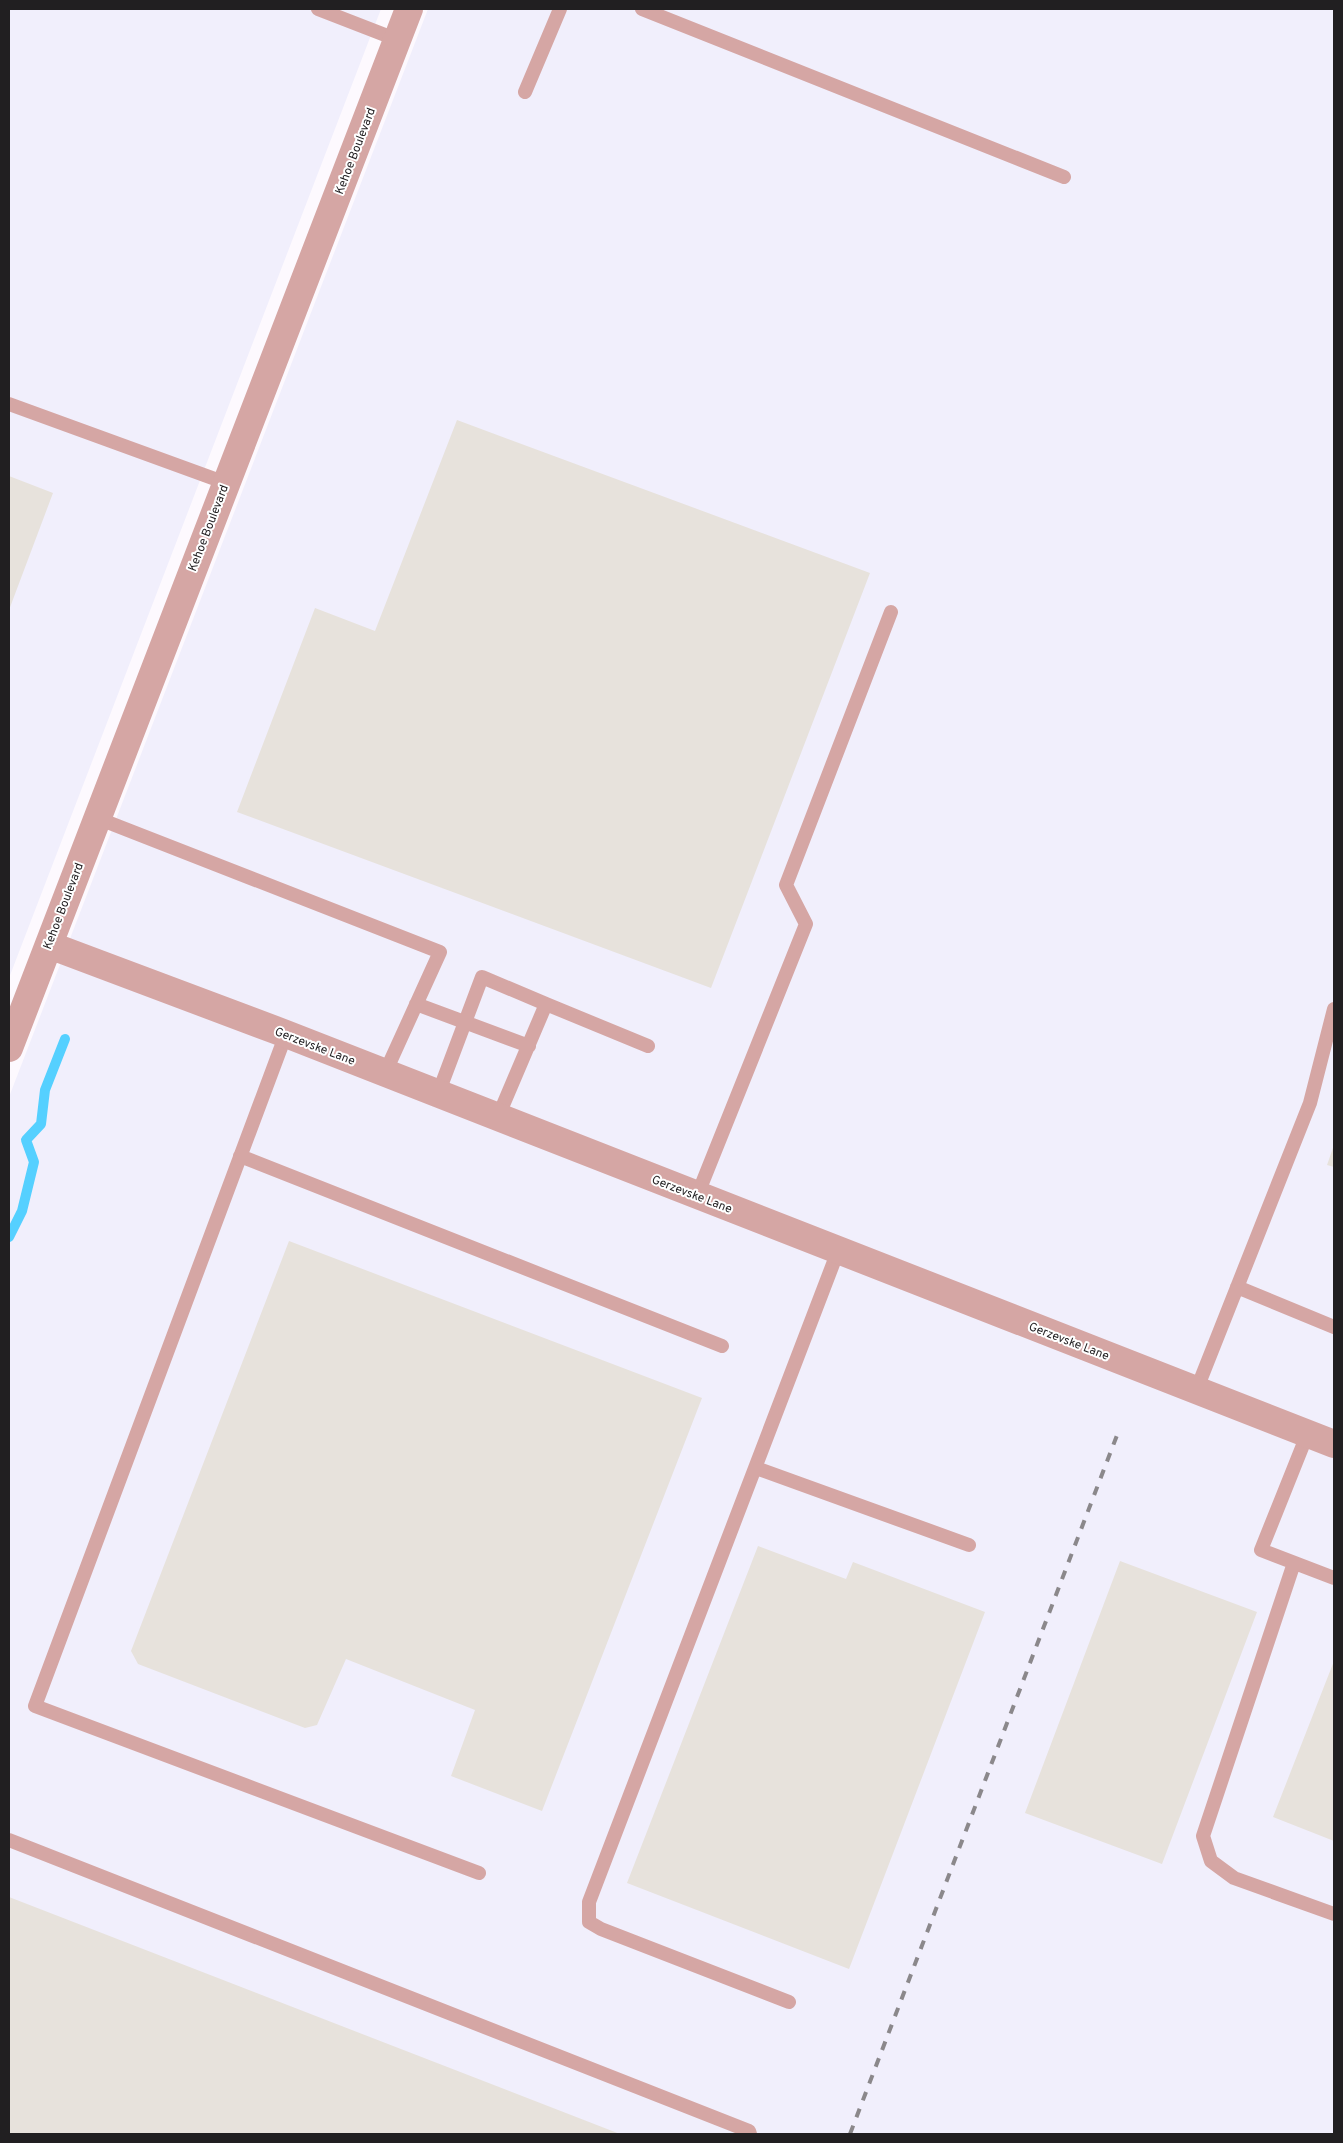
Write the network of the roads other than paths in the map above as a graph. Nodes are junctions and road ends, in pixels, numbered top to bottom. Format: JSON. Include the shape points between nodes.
{"nodes":[{"id":1,"x":318,"y":9,"type":"edge"},
{"id":2,"x":409,"y":9,"type":"edge"},
{"id":3,"x":560,"y":9,"type":"edge"},
{"id":4,"x":642,"y":9,"type":"edge"},
{"id":5,"x":398,"y":40,"type":"junction"},
{"id":6,"x":526,"y":92,"type":"dead end"},
{"id":7,"x":1064,"y":177,"type":"dead end"},
{"id":8,"x":9,"y":404,"type":"edge"},
{"id":9,"x":226,"y":483,"type":"junction"},
{"id":10,"x":891,"y":612,"type":"dead end"},
{"id":11,"x":97,"y":818,"type":"junction"},
{"id":12,"x":48,"y":944,"type":"junction"},
{"id":13,"x":416,"y":1004,"type":"junction"},
{"id":14,"x":546,"y":1004,"type":"junction"},
{"id":15,"x":1334,"y":1009,"type":"edge"},
{"id":16,"x":465,"y":1022,"type":"junction"},
{"id":17,"x":286,"y":1034,"type":"junction"},
{"id":18,"x":10,"y":1039,"type":"edge"},
{"id":19,"x":528,"y":1046,"type":"junction"},
{"id":20,"x":648,"y":1046,"type":"dead end"},
{"id":21,"x":385,"y":1073,"type":"junction"},
{"id":22,"x":438,"y":1094,"type":"junction"},
{"id":23,"x":498,"y":1118,"type":"junction"},
{"id":24,"x":240,"y":1156,"type":"junction"},
{"id":25,"x":698,"y":1196,"type":"junction"},
{"id":26,"x":838,"y":1251,"type":"junction"},
{"id":27,"x":1237,"y":1287,"type":"junction"},
{"id":28,"x":1334,"y":1328,"type":"edge"},
{"id":29,"x":722,"y":1346,"type":"dead end"},
{"id":30,"x":1196,"y":1391,"type":"junction"},
{"id":31,"x":1307,"y":1434,"type":"junction"},
{"id":32,"x":1334,"y":1444,"type":"edge"},
{"id":33,"x":756,"y":1468,"type":"junction"},
{"id":34,"x":969,"y":1545,"type":"dead end"},
{"id":35,"x":1294,"y":1563,"type":"junction"},
{"id":36,"x":1334,"y":1578,"type":"edge"},
{"id":37,"x":9,"y":1840,"type":"edge"},
{"id":38,"x":479,"y":1873,"type":"dead end"},
{"id":39,"x":1334,"y":1914,"type":"edge"},
{"id":40,"x":789,"y":2002,"type":"dead end"},
{"id":41,"x":750,"y":2134,"type":"edge"}],
"edges":[{"from":1,"to":5,"type":"lane"},
{"from":2,"to":5,"type":"street","name":"Kehoe Boulevard"},
{"from":3,"to":6,"type":"lane"},
{"from":4,"to":7,"type":"lane"},
{"from":5,"to":9,"type":"street","name":"Kehoe Boulevard"},
{"from":8,"to":9,"type":"lane"},
{"from":9,"to":11,"type":"street","name":"Kehoe Boulevard"},
{"from":10,"to":25,"type":"lane","via":[[786,885],[806,924]]},
{"from":11,"to":12,"type":"street","name":"Kehoe Boulevard"},
{"from":11,"to":13,"type":"lane","via":[[440,952]]},
{"from":12,"to":17,"type":"street","name":"Gerzevske Lane"},
{"from":12,"to":18,"type":"street","name":"Kehoe Boulevard"},
{"from":13,"to":16,"type":"lane"},
{"from":13,"to":21,"type":"lane"},
{"from":14,"to":16,"type":"lane","via":[[482,976]]},
{"from":14,"to":19,"type":"lane"},
{"from":14,"to":20,"type":"lane"},
{"from":15,"to":27,"type":"lane","via":[[1310,1103]]},
{"from":16,"to":19,"type":"lane"},
{"from":16,"to":22,"type":"lane"},
{"from":17,"to":21,"type":"street","name":"Gerzevske Lane"},
{"from":17,"to":24,"type":"lane"},
{"from":19,"to":23,"type":"lane"},
{"from":21,"to":22,"type":"street","name":"Gerzevske Lane"},
{"from":22,"to":23,"type":"street","name":"Gerzevske Lane"},
{"from":23,"to":25,"type":"street","name":"Gerzevske Lane"},
{"from":24,"to":29,"type":"lane"},
{"from":24,"to":38,"type":"lane","via":[[35,1706]]},
{"from":25,"to":26,"type":"street","name":"Gerzevske Lane"},
{"from":26,"to":30,"type":"street","name":"Gerzevske Lane"},
{"from":26,"to":33,"type":"lane"},
{"from":27,"to":28,"type":"lane"},
{"from":27,"to":30,"type":"lane"},
{"from":30,"to":31,"type":"street","name":"Gerzevske Lane"},
{"from":31,"to":32,"type":"street","name":"Gerzevske Lane"},
{"from":31,"to":35,"type":"lane","via":[[1261,1550]]},
{"from":33,"to":34,"type":"lane"},
{"from":33,"to":40,"type":"lane","via":[[589,1902],[589,1922]]},
{"from":35,"to":36,"type":"lane"},
{"from":35,"to":39,"type":"lane","via":[[1203,1836],[1211,1861],[1234,1878]]},
{"from":37,"to":41,"type":"lane"}]}
